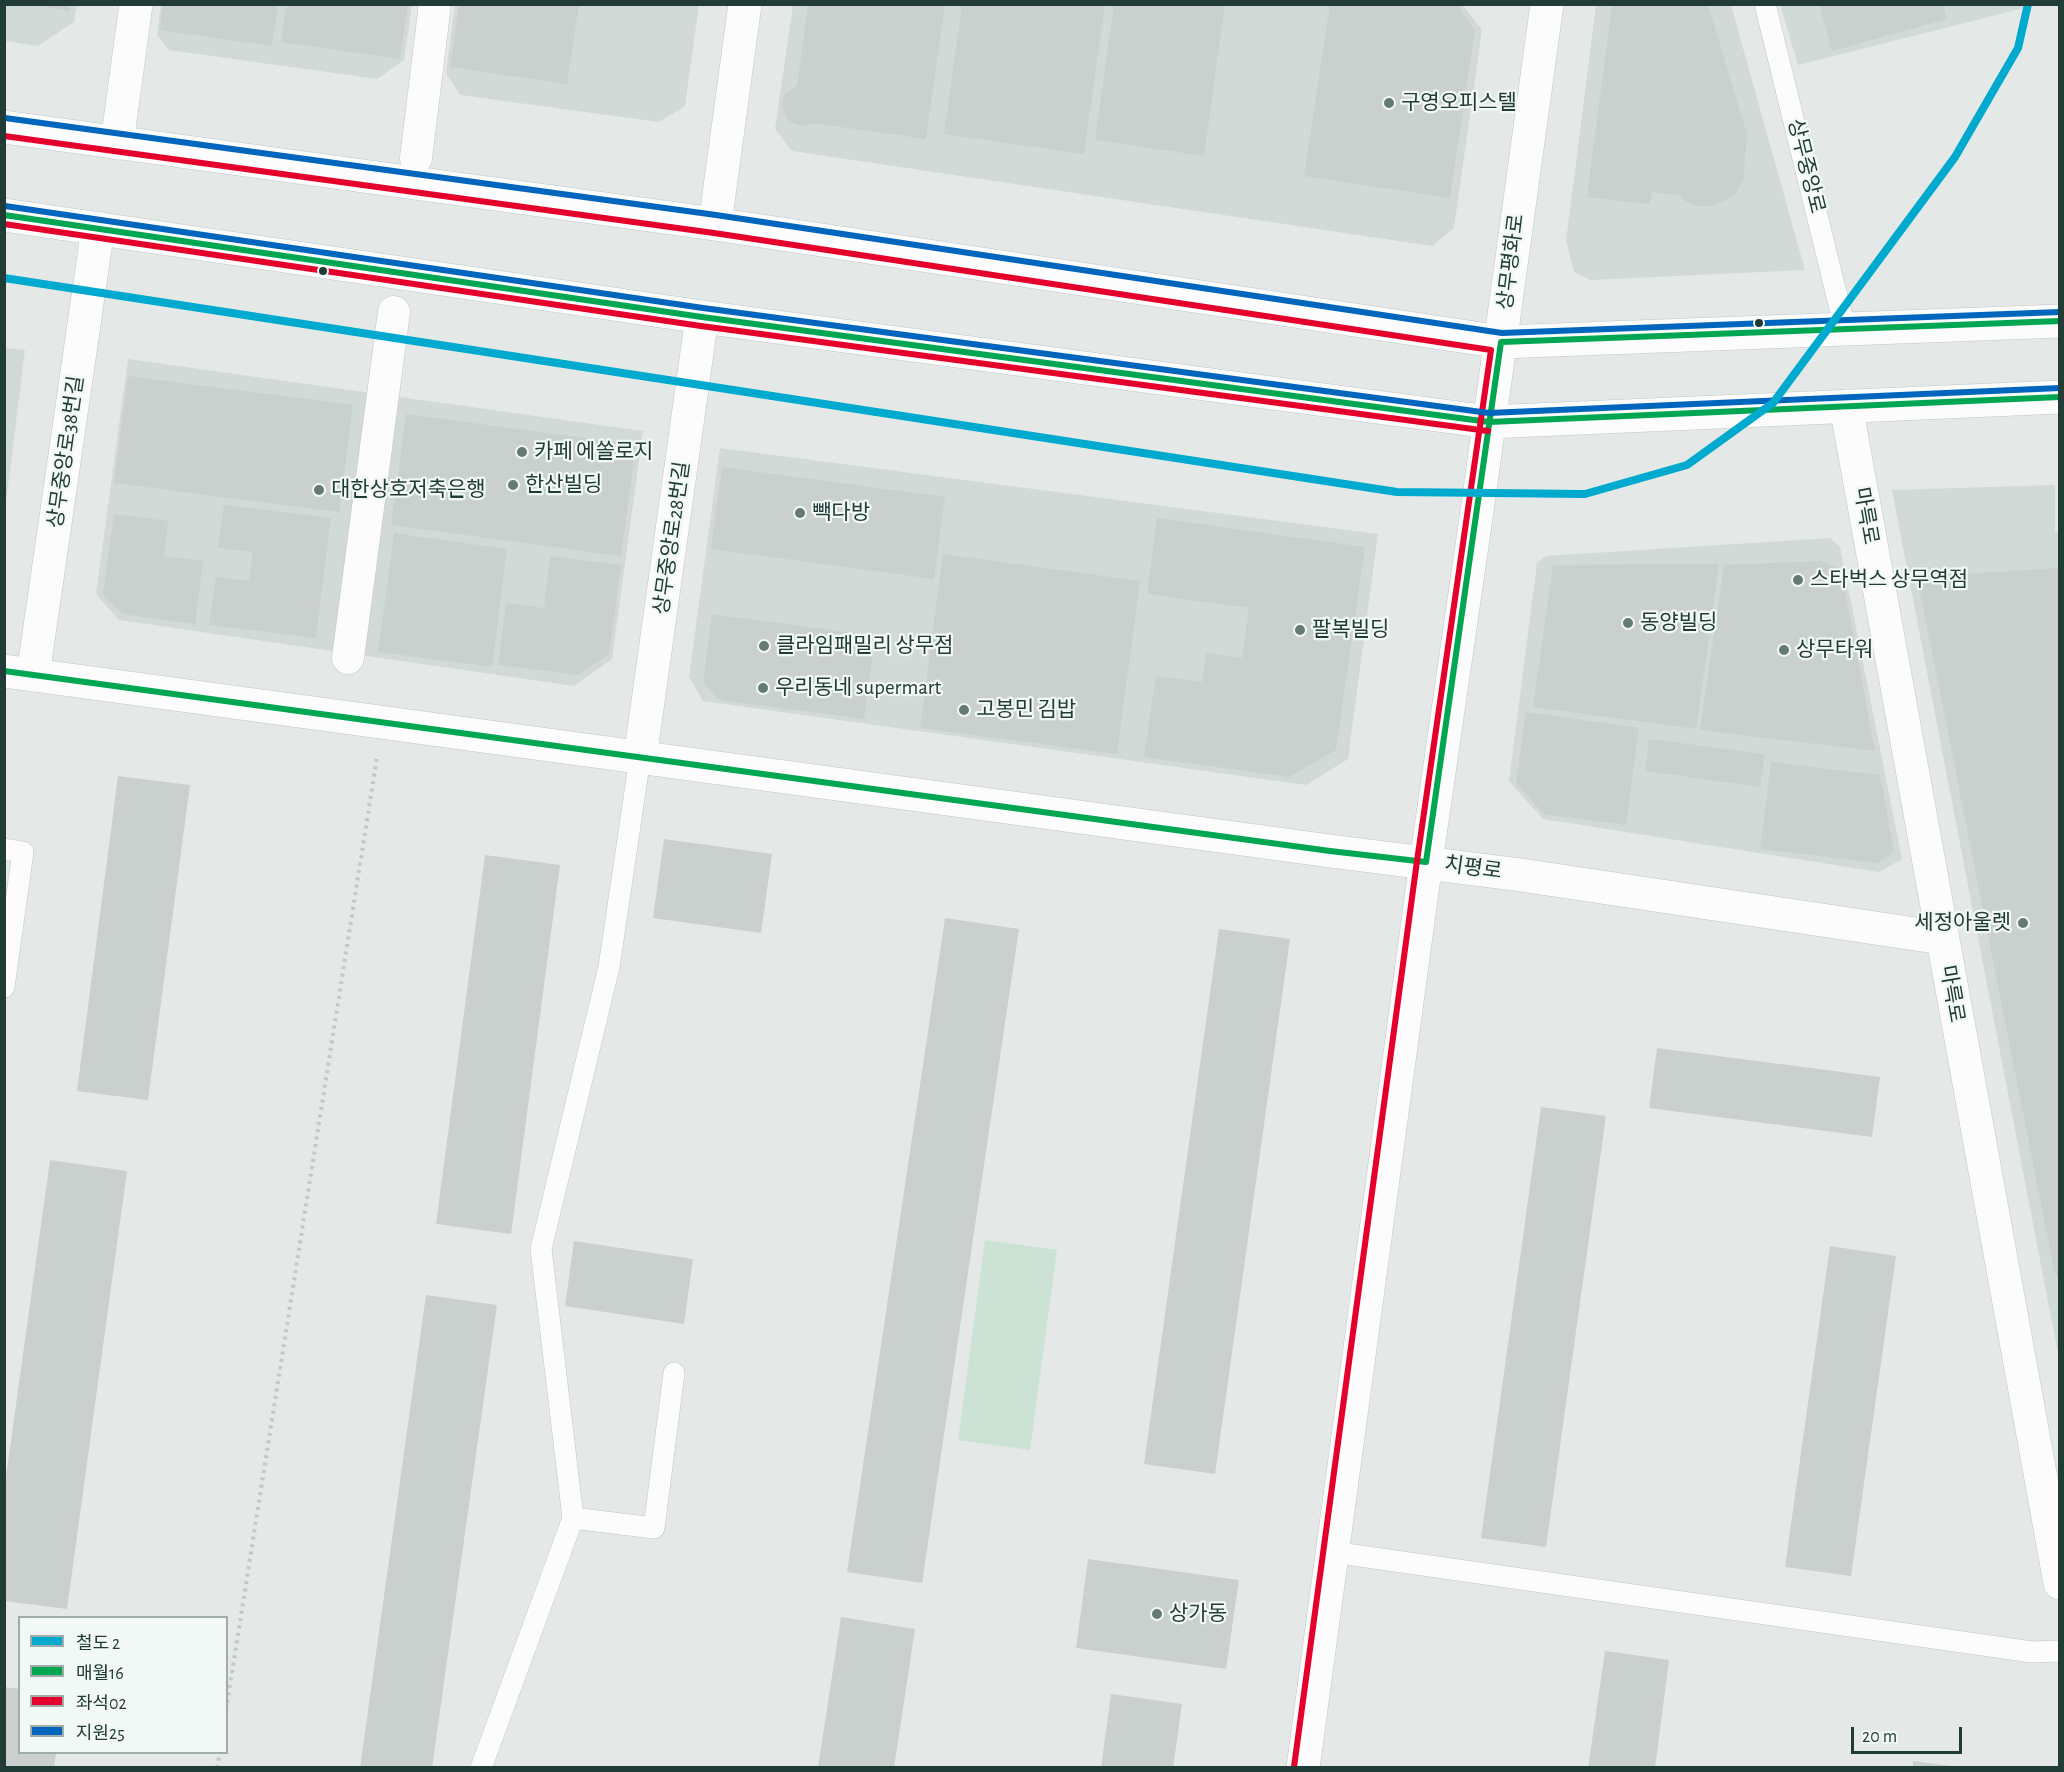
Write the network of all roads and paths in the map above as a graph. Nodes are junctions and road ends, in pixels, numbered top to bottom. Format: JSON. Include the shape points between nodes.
{"nodes":[{"id":1,"x":136,"y":4,"type":"edge"},
{"id":2,"x":435,"y":4,"type":"edge"},
{"id":3,"x":745,"y":4,"type":"edge"},
{"id":4,"x":1547,"y":4,"type":"edge"},
{"id":5,"x":1765,"y":4,"type":"edge"},
{"id":6,"x":4,"y":127,"type":"edge"},
{"id":7,"x":117,"y":143,"type":"junction"},
{"id":8,"x":416,"y":158,"type":"dead end"},
{"id":9,"x":4,"y":215,"type":"edge"},
{"id":10,"x":715,"y":224,"type":"junction"},
{"id":11,"x":98,"y":228,"type":"junction"},
{"id":12,"x":394,"y":312,"type":"dead end"},
{"id":13,"x":702,"y":316,"type":"junction"},
{"id":14,"x":2060,"y":321,"type":"edge"},
{"id":15,"x":1845,"y":329,"type":"junction"},
{"id":16,"x":1501,"y":342,"type":"junction"},
{"id":17,"x":2060,"y":397,"type":"edge"},
{"id":18,"x":1846,"y":406,"type":"junction"},
{"id":19,"x":1489,"y":422,"type":"junction"},
{"id":20,"x":348,"y":658,"type":"dead end"},
{"id":21,"x":19,"y":673,"type":"edge"},
{"id":22,"x":383,"y":723,"type":"junction"},
{"id":23,"x":640,"y":758,"type":"junction"},
{"id":24,"x":4,"y":849,"type":"edge"},
{"id":25,"x":1426,"y":862,"type":"junction"},
{"id":26,"x":1942,"y":938,"type":"junction"},
{"id":27,"x":4,"y":987,"type":"edge"},
{"id":28,"x":674,"y":1373,"type":"dead end"},
{"id":29,"x":573,"y":1518,"type":"junction"},
{"id":30,"x":1332,"y":1552,"type":"junction"},
{"id":31,"x":2060,"y":1583,"type":"edge"},
{"id":32,"x":2060,"y":1651,"type":"edge"},
{"id":33,"x":228,"y":1697,"type":"edge"},
{"id":34,"x":481,"y":1767,"type":"edge"},
{"id":35,"x":1303,"y":1767,"type":"edge"}],
"edges":[{"from":1,"to":7,"type":"street"},
{"from":2,"to":8,"type":"street"},
{"from":3,"to":10,"type":"street"},
{"from":4,"to":16,"type":"street","name":"상무평화로"},
{"from":5,"to":15,"type":"lane","name":"상무중앙로"},
{"from":6,"to":7,"type":"street"},
{"from":7,"to":10,"type":"street"},
{"from":9,"to":11,"type":"street"},
{"from":10,"to":16,"type":"street"},
{"from":11,"to":13,"type":"street"},
{"from":11,"to":21,"type":"street","name":"상무중앙로38번길"},
{"from":12,"to":20,"type":"street"},
{"from":13,"to":19,"type":"street"},
{"from":13,"to":23,"type":"street","name":"상무중앙로28번길"},
{"from":14,"to":15,"type":"street"},
{"from":15,"to":16,"type":"street"},
{"from":16,"to":19,"type":"street","name":"상무평화로"},
{"from":17,"to":18,"type":"street"},
{"from":18,"to":19,"type":"street"},
{"from":18,"to":26,"type":"street","name":"마륵로"},
{"from":19,"to":25,"type":"street","name":"상무평화로"},
{"from":21,"to":22,"type":"street","name":"치평로"},
{"from":22,"to":23,"type":"street","name":"치평로"},
{"from":22,"to":33,"type":"path"},
{"from":23,"to":25,"type":"street","name":"치평로"},
{"from":23,"to":29,"type":"lane","via":[[609,967],[541,1250]]},
{"from":24,"to":27,"type":"lane","via":[[23,852]]},
{"from":25,"to":26,"type":"street","name":"치평로"},
{"from":25,"to":30,"type":"street","name":"상무평화로"},
{"from":26,"to":31,"type":"street","name":"마륵로"},
{"from":28,"to":29,"type":"lane","via":[[654,1528]]},
{"from":29,"to":34,"type":"lane"},
{"from":30,"to":32,"type":"lane","via":[[2032,1652]]},
{"from":30,"to":35,"type":"street","name":"상무평화로"}]}
